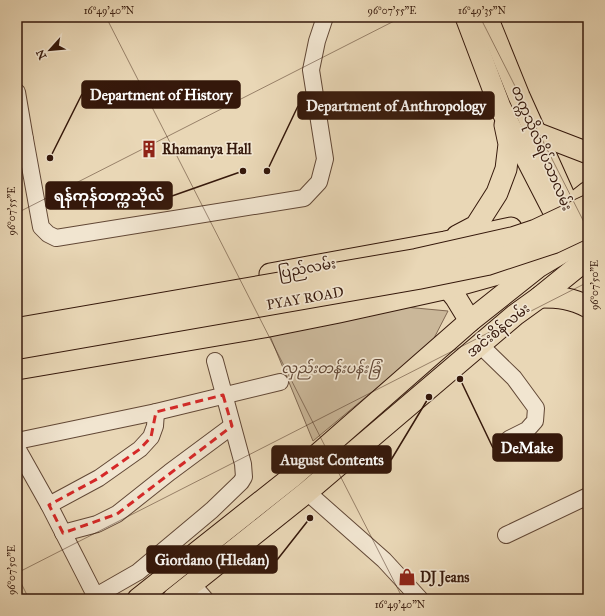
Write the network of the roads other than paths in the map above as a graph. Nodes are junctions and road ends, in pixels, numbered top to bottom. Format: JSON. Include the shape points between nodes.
{"nodes":[{"id":1,"x":325,"y":17,"type":"edge"},
{"id":2,"x":466,"y":17,"type":"edge"},
{"id":3,"x":487,"y":17,"type":"edge"},
{"id":4,"x":17,"y":92,"type":"edge"},
{"id":5,"x":500,"y":107,"type":"junction"},
{"id":6,"x":536,"y":132,"type":"junction"},
{"id":7,"x":21,"y":139,"type":"edge"},
{"id":8,"x":588,"y":153,"type":"edge"},
{"id":9,"x":588,"y":192,"type":"edge"},
{"id":10,"x":571,"y":209,"type":"edge"},
{"id":11,"x":588,"y":222,"type":"edge"},
{"id":12,"x":588,"y":226,"type":"edge"},
{"id":13,"x":445,"y":242,"type":"junction"},
{"id":14,"x":584,"y":255,"type":"edge"},
{"id":15,"x":289,"y":271,"type":"junction"},
{"id":16,"x":448,"y":288,"type":"junction"},
{"id":17,"x":540,"y":297,"type":"junction"},
{"id":18,"x":588,"y":307,"type":"edge"},
{"id":19,"x":303,"y":319,"type":"junction"},
{"id":20,"x":17,"y":320,"type":"edge"},
{"id":21,"x":470,"y":321,"type":"junction"},
{"id":22,"x":17,"y":329,"type":"edge"},
{"id":23,"x":480,"y":345,"type":"junction"},
{"id":24,"x":17,"y":348,"type":"edge"},
{"id":25,"x":215,"y":361,"type":"dead end"},
{"id":26,"x":17,"y":369,"type":"edge"},
{"id":27,"x":280,"y":382,"type":"dead end"},
{"id":28,"x":224,"y":395,"type":"junction"},
{"id":29,"x":156,"y":412,"type":"junction"},
{"id":30,"x":232,"y":426,"type":"junction"},
{"id":31,"x":510,"y":439,"type":"dead end"},
{"id":32,"x":17,"y":440,"type":"edge"},
{"id":33,"x":17,"y":448,"type":"edge"},
{"id":34,"x":307,"y":492,"type":"junction"},
{"id":35,"x":588,"y":496,"type":"edge"},
{"id":36,"x":49,"y":505,"type":"junction"},
{"id":37,"x":63,"y":533,"type":"junction"},
{"id":38,"x":506,"y":535,"type":"dead end"},
{"id":39,"x":198,"y":592,"type":"edge"},
{"id":40,"x":97,"y":598,"type":"edge"},
{"id":41,"x":138,"y":599,"type":"edge"},
{"id":42,"x":173,"y":599,"type":"edge"},
{"id":43,"x":420,"y":599,"type":"edge"}],
"edges":[{"from":1,"to":7,"type":"street","via":[[316,41],[311,70],[325,159],[319,182],[304,198],[56,238],[41,227]]},
{"from":2,"to":5,"type":"main road","name":"တက္ကသိုလ်ရိပ်သာလမ်း"},
{"from":3,"to":6,"type":"main road","name":"တက္ကသိုလ်ရိပ်သာလမ်း"},
{"from":4,"to":7,"type":"street"},
{"from":5,"to":10,"type":"main road","name":"တက္ကသိုလ်ရိပ်သာလမ်း"},
{"from":5,"to":13,"type":"main road","via":[[509,144],[506,170],[497,194],[476,226]]},
{"from":6,"to":8,"type":"main road"},
{"from":6,"to":10,"type":"main road","name":"တက္ကသိုလ်ရိပ်သာလမ်း"},
{"from":9,"to":10,"type":"main road","name":"ပြည်လမ်း"},
{"from":10,"to":13,"type":"main road","name":"ပြည်လမ်း","via":[[526,224]]},
{"from":10,"to":14,"type":"main road","name":"တက္ကသိုလ်ရိပ်သာလမ်း","via":[[563,232]]},
{"from":10,"to":22,"type":"highway","name":"ပြည်လမ်း","bridge":true,"via":[[535,231],[514,238],[416,260]]},
{"from":11,"to":14,"type":"main road"},
{"from":12,"to":24,"type":"highway","name":"PYAY ROAD","bridge":true,"via":[[554,242],[487,264]]},
{"from":13,"to":15,"type":"main road","name":"ပြည်လမ်း"},
{"from":14,"to":16,"type":"main road","via":[[512,270]]},
{"from":14,"to":17,"type":"main road","name":"အင်းစိန်လမ်း"},
{"from":14,"to":21,"type":"main road","name":"အင်းစိန်လမ်း","via":[[538,267]]},
{"from":15,"to":19,"type":"main road"},
{"from":15,"to":20,"type":"main road","name":"ပြည်လမ်း"},
{"from":16,"to":19,"type":"main road"},
{"from":16,"to":21,"type":"main road"},
{"from":17,"to":18,"type":"main road","via":[[559,297],[577,301]]},
{"from":17,"to":23,"type":"main road","name":"အင်းစိန်လမ်း"},
{"from":19,"to":26,"type":"main road","name":"PYAY ROAD"},
{"from":21,"to":41,"type":"main road","name":"အင်းစိန်လမ်း","via":[[292,477]]},
{"from":23,"to":31,"type":"street","via":[[514,378],[536,408],[535,421],[527,430]]},
{"from":23,"to":34,"type":"main road","name":"အင်းစိန်လမ်း"},
{"from":25,"to":28,"type":"street"},
{"from":27,"to":28,"type":"street"},
{"from":28,"to":29,"type":"street"},
{"from":28,"to":30,"type":"street"},
{"from":29,"to":32,"type":"street"},
{"from":29,"to":36,"type":"street","via":[[150,437],[140,449],[99,478]]},
{"from":30,"to":37,"type":"street","via":[[117,514],[97,524]]},
{"from":30,"to":40,"type":"street","via":[[242,464],[244,477],[241,482],[212,510],[138,572]]},
{"from":33,"to":36,"type":"street"},
{"from":34,"to":39,"type":"main road","name":"အင်းစိန်လမ်း"},
{"from":34,"to":43,"type":"street","via":[[384,560]]},
{"from":35,"to":38,"type":"street"},
{"from":36,"to":37,"type":"street"},
{"from":37,"to":40,"type":"street"},
{"from":39,"to":42,"type":"main road","name":"အင်းစိန်လမ်း"}]}
